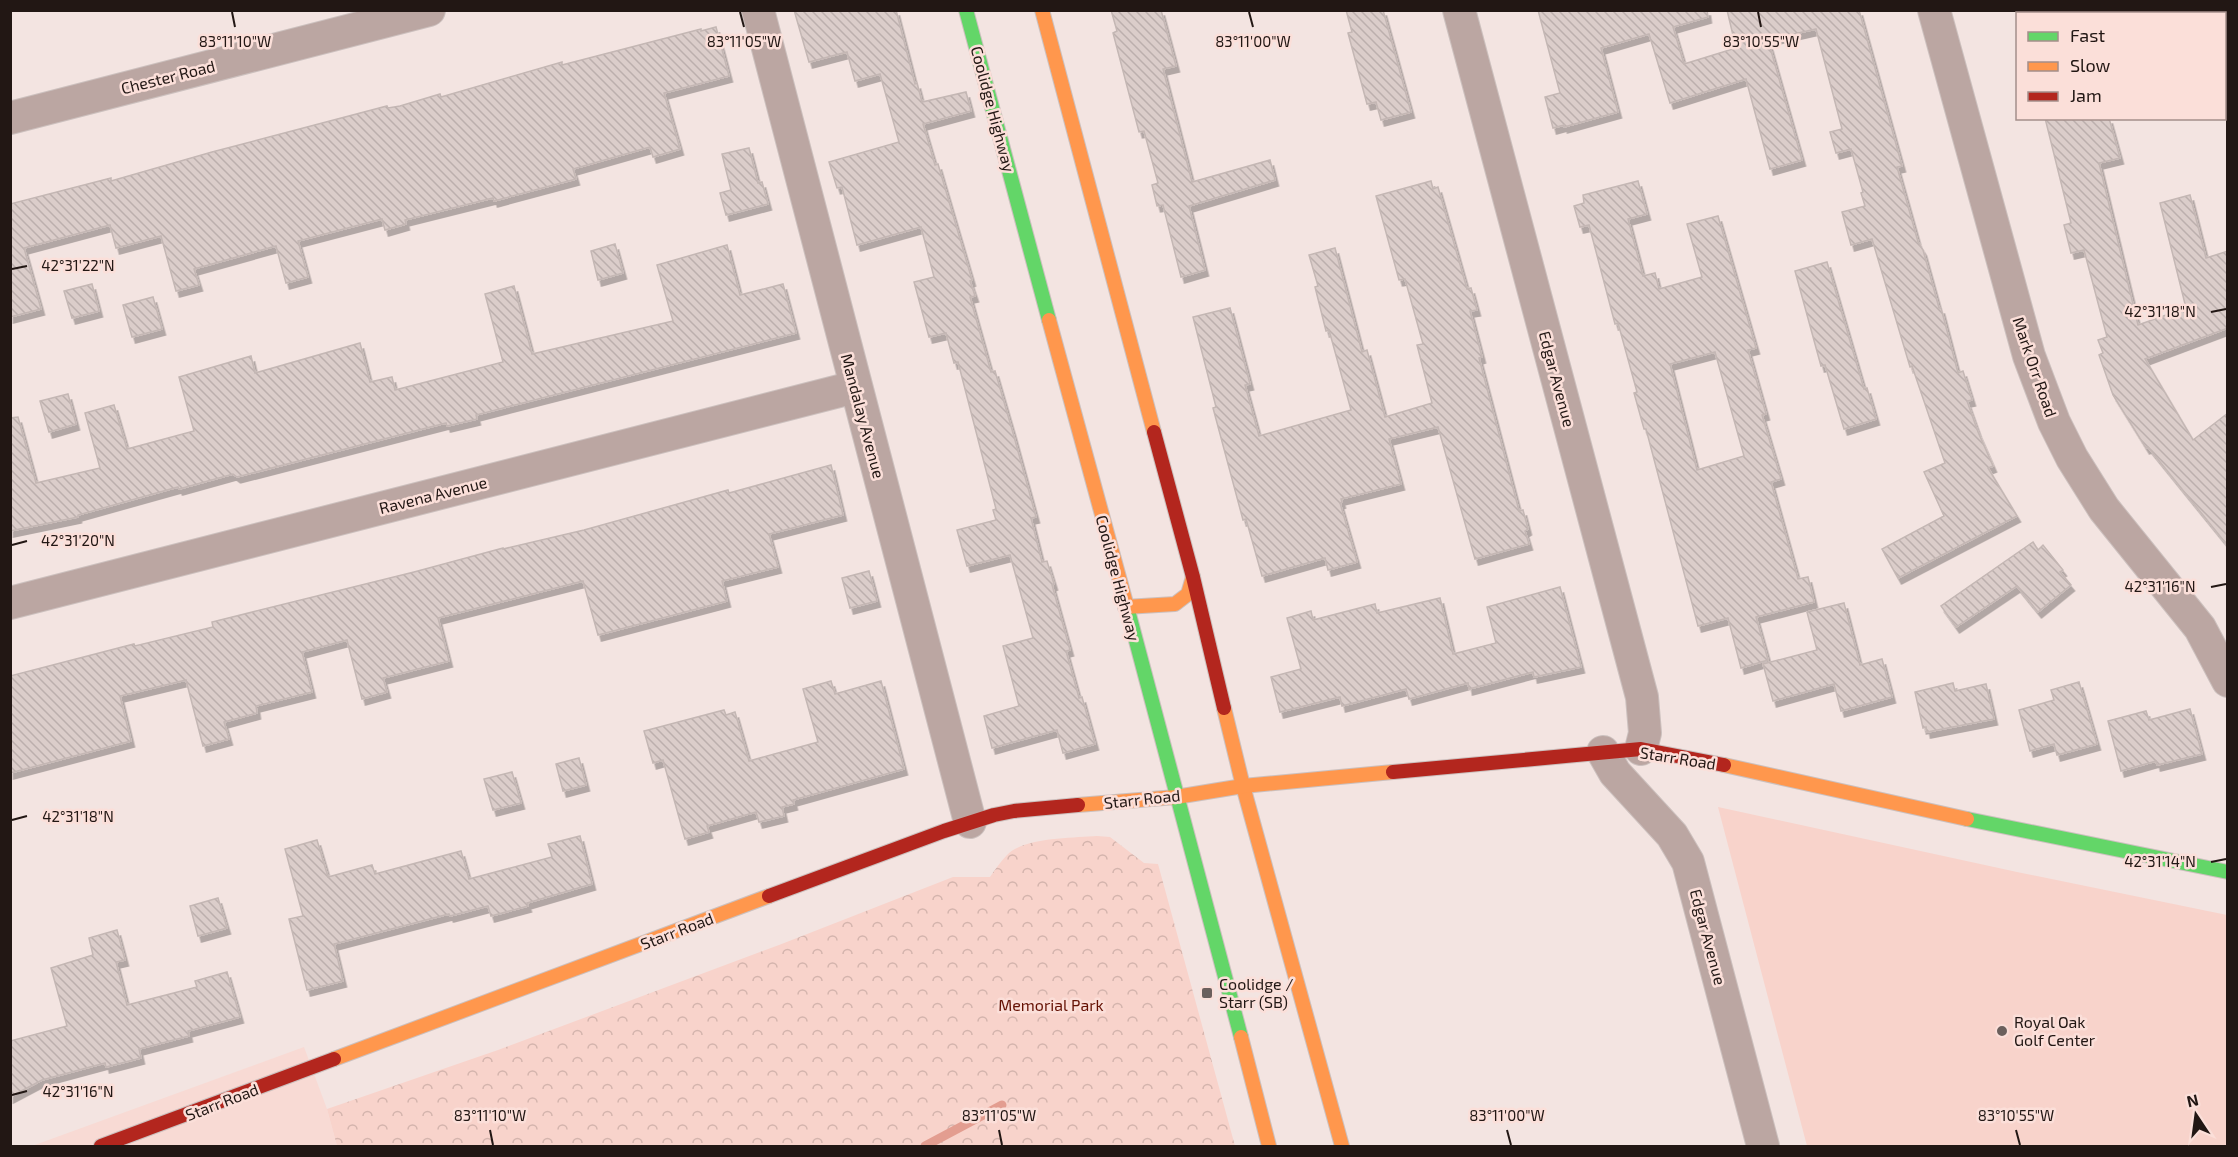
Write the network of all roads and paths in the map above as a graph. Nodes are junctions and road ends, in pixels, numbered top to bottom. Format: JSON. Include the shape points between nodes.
{"nodes":[{"id":1,"x":429,"y":10,"type":"edge"},
{"id":2,"x":758,"y":10,"type":"edge"},
{"id":3,"x":966,"y":10,"type":"edge"},
{"id":4,"x":1042,"y":10,"type":"edge"},
{"id":5,"x":1459,"y":10,"type":"edge"},
{"id":6,"x":1934,"y":10,"type":"edge"},
{"id":7,"x":10,"y":117,"type":"edge"},
{"id":8,"x":855,"y":387,"type":"junction"},
{"id":9,"x":1193,"y":577,"type":"junction"},
{"id":10,"x":10,"y":603,"type":"edge"},
{"id":11,"x":1125,"y":606,"type":"junction"},
{"id":12,"x":2228,"y":681,"type":"edge"},
{"id":13,"x":1641,"y":750,"type":"junction"},
{"id":14,"x":1603,"y":752,"type":"junction"},
{"id":15,"x":1244,"y":786,"type":"junction"},
{"id":16,"x":1176,"y":797,"type":"junction"},
{"id":17,"x":970,"y":822,"type":"junction"},
{"id":18,"x":2228,"y":872,"type":"edge"},
{"id":19,"x":101,"y":1146,"type":"edge"},
{"id":20,"x":1269,"y":1146,"type":"edge"},
{"id":21,"x":1342,"y":1146,"type":"edge"},
{"id":22,"x":1763,"y":1146,"type":"edge"}],
"edges":[{"from":1,"to":7,"type":"street","name":"Chester Road"},
{"from":2,"to":8,"type":"street","name":"Mandalay Avenue"},
{"from":3,"to":11,"type":"main road","name":"Coolidge Highway"},
{"from":4,"to":9,"type":"main road"},
{"from":5,"to":13,"type":"street","name":"Edgar Avenue","via":[[1641,697],[1645,733]]},
{"from":6,"to":12,"type":"street","name":"Mark Orr Road","via":[[2029,356],[2054,422],[2104,509],[2200,628]]},
{"from":8,"to":10,"type":"street","name":"Ravena Avenue"},
{"from":8,"to":17,"type":"street","name":"Mandalay Avenue"},
{"from":9,"to":11,"type":"main road","via":[[1188,594],[1175,604]]},
{"from":9,"to":15,"type":"main road"},
{"from":11,"to":16,"type":"main road","name":"Coolidge Highway"},
{"from":13,"to":14,"type":"main road","name":"Starr Road"},
{"from":13,"to":18,"type":"main road","name":"Starr Road"},
{"from":14,"to":15,"type":"main road","name":"Starr Road"},
{"from":14,"to":22,"type":"street","name":"Edgar Avenue","via":[[1615,773],[1672,835],[1688,862]]},
{"from":15,"to":16,"type":"main road","name":"Starr Road"},
{"from":15,"to":21,"type":"main road"},
{"from":16,"to":17,"type":"main road","name":"Starr Road","via":[[1014,812]]},
{"from":16,"to":20,"type":"main road","name":"Coolidge Highway"},
{"from":17,"to":19,"type":"main road","name":"Starr Road"}]}
